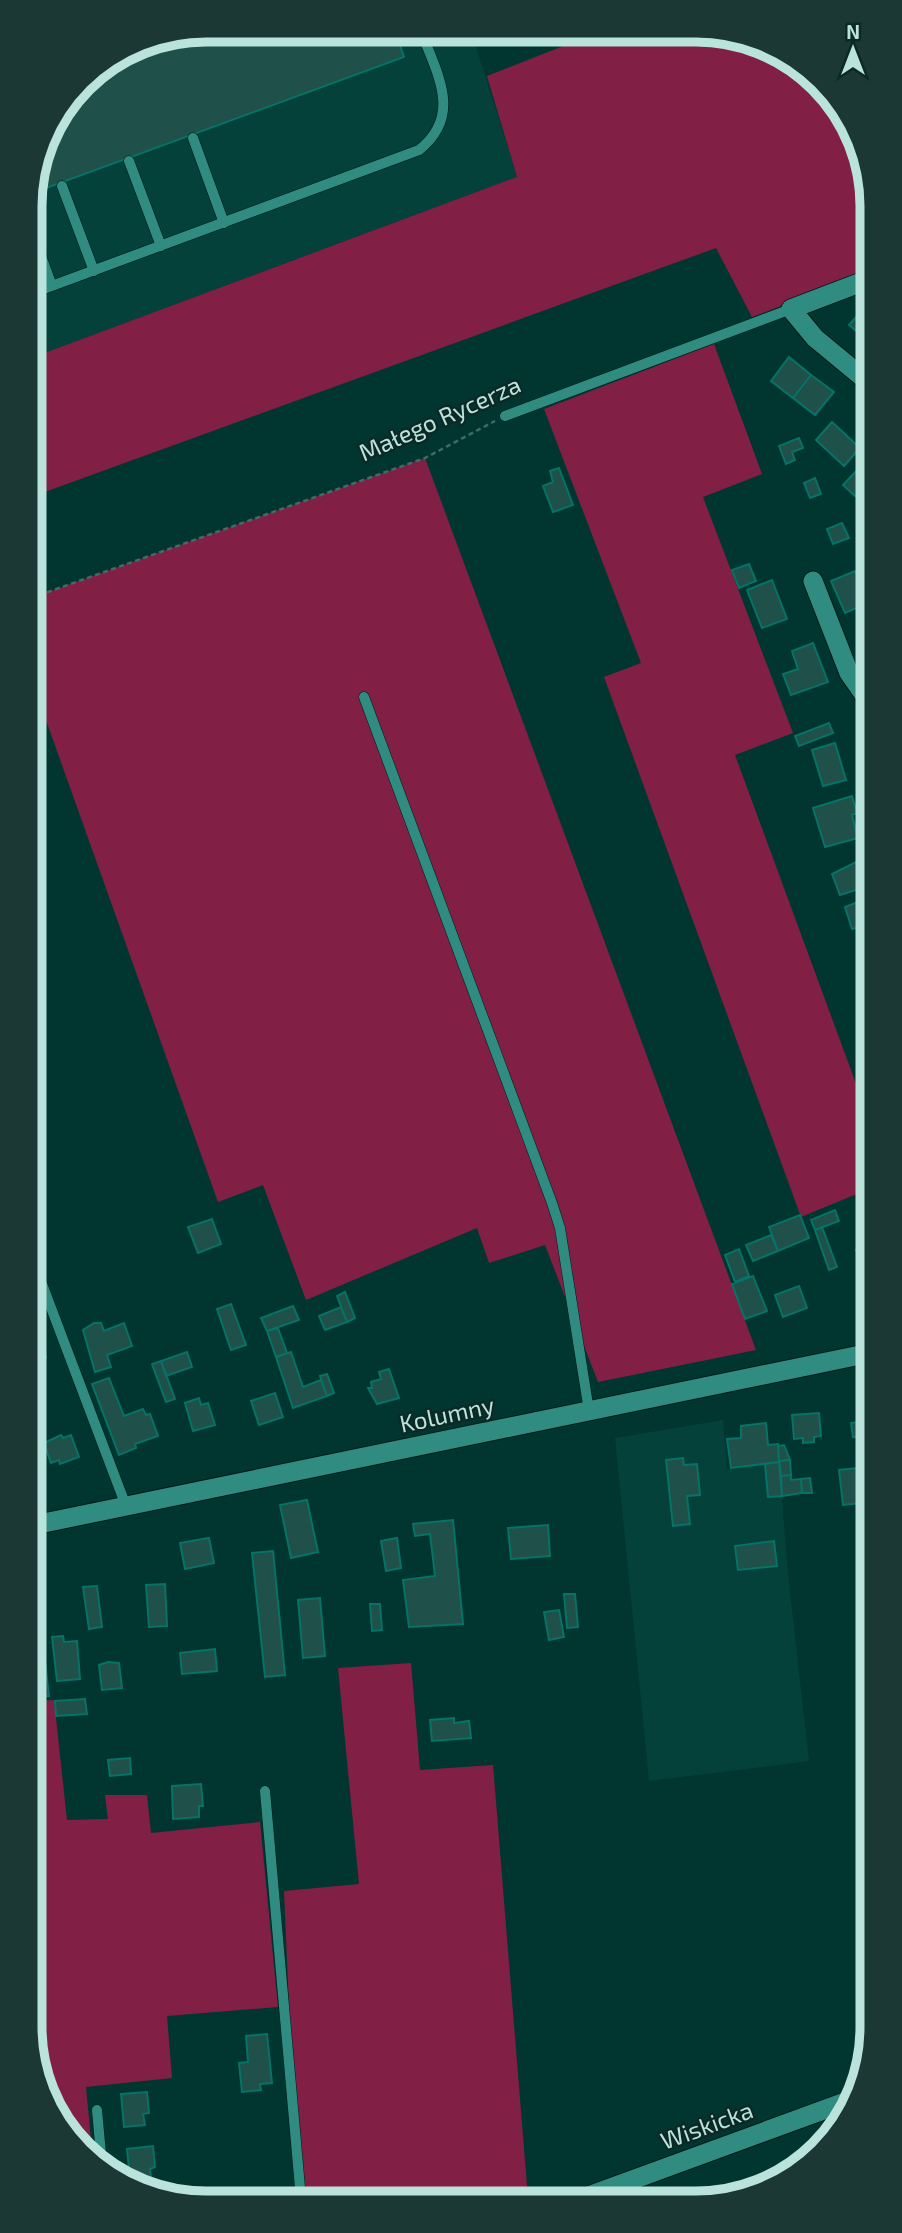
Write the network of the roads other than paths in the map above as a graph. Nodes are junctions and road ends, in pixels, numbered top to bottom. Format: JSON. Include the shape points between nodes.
{"nodes":[{"id":1,"x":425,"y":42,"type":"edge"},
{"id":2,"x":192,"y":138,"type":"dead end"},
{"id":3,"x":129,"y":161,"type":"dead end"},
{"id":4,"x":62,"y":186,"type":"dead end"},
{"id":5,"x":224,"y":223,"type":"junction"},
{"id":6,"x":161,"y":246,"type":"junction"},
{"id":7,"x":42,"y":259,"type":"edge"},
{"id":8,"x":94,"y":271,"type":"junction"},
{"id":9,"x":860,"y":283,"type":"edge"},
{"id":10,"x":52,"y":286,"type":"junction"},
{"id":11,"x":42,"y":290,"type":"edge"},
{"id":12,"x":791,"y":309,"type":"junction"},
{"id":13,"x":860,"y":375,"type":"edge"},
{"id":14,"x":505,"y":416,"type":"road end"},
{"id":15,"x":813,"y":581,"type":"dead end"},
{"id":16,"x":860,"y":689,"type":"edge"},
{"id":17,"x":364,"y":697,"type":"dead end"},
{"id":18,"x":42,"y":1283,"type":"edge"},
{"id":19,"x":860,"y":1355,"type":"edge"},
{"id":20,"x":589,"y":1411,"type":"junction"},
{"id":21,"x":126,"y":1506,"type":"junction"},
{"id":22,"x":42,"y":1523,"type":"edge"},
{"id":23,"x":265,"y":1791,"type":"dead end"},
{"id":24,"x":841,"y":2104,"type":"edge"},
{"id":25,"x":97,"y":2110,"type":"dead end"},
{"id":26,"x":101,"y":2152,"type":"edge"},
{"id":27,"x":300,"y":2191,"type":"edge"},
{"id":28,"x":602,"y":2191,"type":"edge"}],
"edges":[{"from":1,"to":5,"type":"lane","via":[[444,104],[443,117],[430,142],[407,157]]},
{"from":2,"to":5,"type":"lane"},
{"from":3,"to":6,"type":"lane"},
{"from":4,"to":8,"type":"lane"},
{"from":5,"to":6,"type":"lane"},
{"from":6,"to":8,"type":"lane"},
{"from":7,"to":10,"type":"lane"},
{"from":8,"to":10,"type":"lane"},
{"from":9,"to":12,"type":"street","name":"Małego Rycerza"},
{"from":10,"to":11,"type":"lane"},
{"from":12,"to":13,"type":"street","via":[[815,338]]},
{"from":12,"to":14,"type":"lane","name":"Małego Rycerza"},
{"from":15,"to":16,"type":"street","via":[[849,673]]},
{"from":17,"to":20,"type":"lane","via":[[560,1228]]},
{"from":18,"to":21,"type":"lane"},
{"from":19,"to":20,"type":"street","name":"Kolumny"},
{"from":20,"to":21,"type":"street","name":"Kolumny"},
{"from":21,"to":22,"type":"street","name":"Kolumny"},
{"from":23,"to":27,"type":"lane"},
{"from":24,"to":28,"type":"street","name":"Wiskicka"},
{"from":25,"to":26,"type":"lane"}]}
